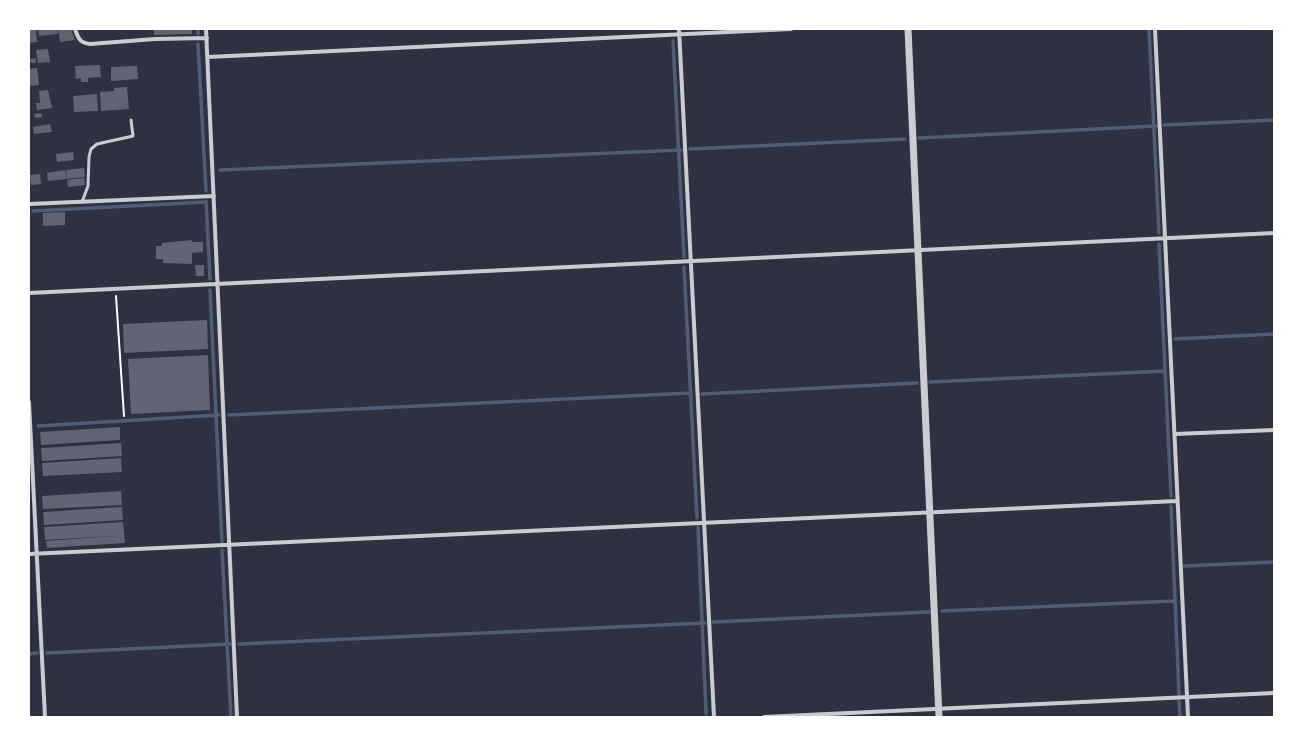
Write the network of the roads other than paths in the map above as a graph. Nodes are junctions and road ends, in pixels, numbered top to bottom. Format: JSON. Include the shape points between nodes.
{"nodes":[{"id":1,"x":75,"y":29,"type":"edge"},
{"id":2,"x":206,"y":29,"type":"edge"},
{"id":3,"x":679,"y":29,"type":"edge"},
{"id":4,"x":791,"y":29,"type":"edge"},
{"id":5,"x":908,"y":29,"type":"edge"},
{"id":6,"x":1156,"y":29,"type":"edge"},
{"id":7,"x":679,"y":35,"type":"junction"},
{"id":8,"x":207,"y":38,"type":"junction"},
{"id":9,"x":208,"y":57,"type":"junction"},
{"id":10,"x":131,"y":120,"type":"dead end"},
{"id":11,"x":214,"y":196,"type":"junction"},
{"id":12,"x":82,"y":202,"type":"junction"},
{"id":13,"x":29,"y":204,"type":"edge"},
{"id":14,"x":1274,"y":234,"type":"edge"},
{"id":15,"x":1165,"y":239,"type":"junction"},
{"id":16,"x":918,"y":250,"type":"junction"},
{"id":17,"x":692,"y":261,"type":"junction"},
{"id":18,"x":217,"y":284,"type":"junction"},
{"id":19,"x":29,"y":293,"type":"edge"},
{"id":20,"x":29,"y":402,"type":"edge"},
{"id":21,"x":29,"y":425,"type":"edge"},
{"id":22,"x":1274,"y":430,"type":"edge"},
{"id":23,"x":1176,"y":434,"type":"junction"},
{"id":24,"x":1177,"y":501,"type":"junction"},
{"id":25,"x":930,"y":512,"type":"junction"},
{"id":26,"x":703,"y":522,"type":"junction"},
{"id":27,"x":230,"y":545,"type":"junction"},
{"id":28,"x":29,"y":554,"type":"edge"},
{"id":29,"x":36,"y":554,"type":"junction"},
{"id":30,"x":1274,"y":694,"type":"edge"},
{"id":31,"x":1187,"y":698,"type":"junction"},
{"id":32,"x":938,"y":709,"type":"junction"},
{"id":33,"x":45,"y":717,"type":"edge"},
{"id":34,"x":237,"y":717,"type":"edge"},
{"id":35,"x":714,"y":717,"type":"edge"},
{"id":36,"x":764,"y":717,"type":"edge"},
{"id":37,"x":939,"y":717,"type":"edge"},
{"id":38,"x":1188,"y":717,"type":"edge"}],
"edges":[{"from":1,"to":8,"type":"street","via":[[79,40],[84,44]]},
{"from":2,"to":8,"type":"street"},
{"from":3,"to":7,"type":"street"},
{"from":4,"to":7,"type":"street"},
{"from":5,"to":16,"type":"street"},
{"from":6,"to":15,"type":"street"},
{"from":7,"to":9,"type":"street"},
{"from":7,"to":17,"type":"street"},
{"from":8,"to":9,"type":"street"},
{"from":9,"to":11,"type":"street"},
{"from":10,"to":12,"type":"lane","via":[[133,136],[97,144],[91,149],[88,186]]},
{"from":11,"to":12,"type":"street"},
{"from":11,"to":18,"type":"street"},
{"from":12,"to":13,"type":"street"},
{"from":14,"to":15,"type":"street"},
{"from":15,"to":16,"type":"street"},
{"from":15,"to":23,"type":"street"},
{"from":16,"to":17,"type":"street"},
{"from":16,"to":25,"type":"street"},
{"from":17,"to":18,"type":"street"},
{"from":17,"to":26,"type":"street"},
{"from":18,"to":19,"type":"street"},
{"from":18,"to":27,"type":"street"},
{"from":20,"to":21,"type":"street"},
{"from":21,"to":29,"type":"street"},
{"from":22,"to":23,"type":"street"},
{"from":23,"to":24,"type":"street"},
{"from":24,"to":25,"type":"street"},
{"from":24,"to":31,"type":"street"},
{"from":25,"to":26,"type":"street"},
{"from":25,"to":32,"type":"street"},
{"from":26,"to":27,"type":"street"},
{"from":26,"to":35,"type":"street"},
{"from":27,"to":29,"type":"street"},
{"from":27,"to":34,"type":"street"},
{"from":28,"to":29,"type":"street"},
{"from":29,"to":33,"type":"street"},
{"from":30,"to":31,"type":"street"},
{"from":31,"to":32,"type":"street"},
{"from":31,"to":38,"type":"street"},
{"from":32,"to":36,"type":"street"},
{"from":32,"to":37,"type":"street"}]}
